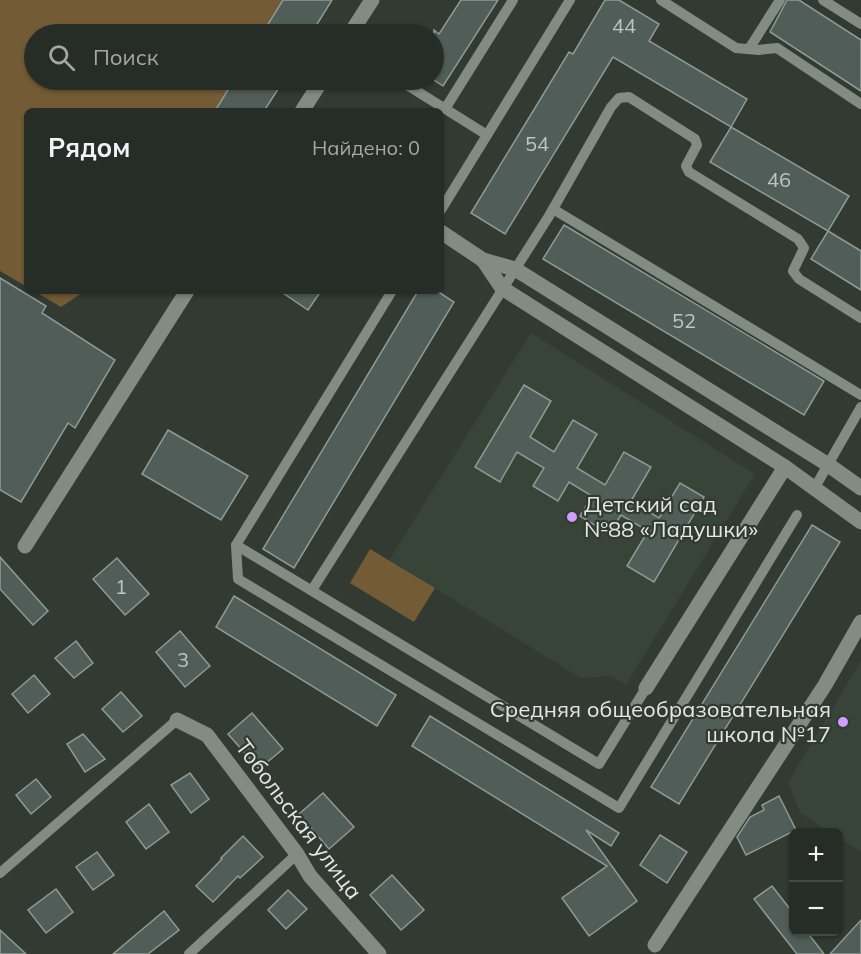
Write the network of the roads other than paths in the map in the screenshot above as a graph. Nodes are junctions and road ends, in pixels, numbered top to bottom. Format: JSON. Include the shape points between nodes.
{"nodes":[{"id":1,"x":372,"y":0,"type":"edge"},
{"id":2,"x":513,"y":0,"type":"edge"},
{"id":3,"x":570,"y":0,"type":"edge"},
{"id":4,"x":661,"y":0,"type":"edge"},
{"id":5,"x":780,"y":0,"type":"edge"},
{"id":6,"x":823,"y":0,"type":"edge"},
{"id":7,"x":356,"y":24,"type":"edge"},
{"id":8,"x":861,"y":24,"type":"edge"},
{"id":9,"x":749,"y":49,"type":"junction"},
{"id":10,"x":316,"y":90,"type":"edge"},
{"id":11,"x":415,"y":90,"type":"edge"},
{"id":12,"x":861,"y":104,"type":"edge"},
{"id":13,"x":304,"y":108,"type":"edge"},
{"id":14,"x":443,"y":108,"type":"edge"},
{"id":15,"x":445,"y":109,"type":"joint"},
{"id":16,"x":487,"y":135,"type":"junction"},
{"id":17,"x":444,"y":205,"type":"edge"},
{"id":18,"x":553,"y":209,"type":"junction"},
{"id":19,"x":444,"y":234,"type":"edge"},
{"id":20,"x":483,"y":260,"type":"junction"},
{"id":21,"x":515,"y":268,"type":"junction"},
{"id":22,"x":502,"y":288,"type":"junction"},
{"id":23,"x":185,"y":294,"type":"edge"},
{"id":24,"x":390,"y":294,"type":"edge"},
{"id":25,"x":861,"y":318,"type":"edge"},
{"id":26,"x":671,"y":366,"type":"junction"},
{"id":27,"x":658,"y":387,"type":"junction"},
{"id":28,"x":861,"y":395,"type":"edge"},
{"id":29,"x":861,"y":407,"type":"edge"},
{"id":30,"x":827,"y":464,"type":"junction"},
{"id":31,"x":786,"y":467,"type":"junction"},
{"id":32,"x":861,"y":488,"type":"edge"},
{"id":33,"x":814,"y":489,"type":"junction"},
{"id":34,"x":797,"y":515,"type":"dead end"},
{"id":35,"x":861,"y":522,"type":"edge"},
{"id":36,"x":236,"y":545,"type":"junction"},
{"id":37,"x":25,"y":546,"type":"dead end"},
{"id":38,"x":312,"y":590,"type":"junction"},
{"id":39,"x":861,"y":622,"type":"edge"},
{"id":40,"x":646,"y":688,"type":"joint"},
{"id":41,"x":177,"y":720,"type":"joint"},
{"id":42,"x":297,"y":854,"type":"junction"},
{"id":43,"x":0,"y":873,"type":"edge"},
{"id":44,"x":655,"y":945,"type":"dead end"},
{"id":45,"x":189,"y":954,"type":"edge"},
{"id":46,"x":379,"y":954,"type":"edge"}],
"edges":[{"from":1,"to":7,"type":"street"},
{"from":2,"to":15,"type":"lane"},
{"from":3,"to":16,"type":"lane"},
{"from":4,"to":9,"type":"lane","via":[[736,48]]},
{"from":5,"to":9,"type":"lane"},
{"from":6,"to":8,"type":"lane"},
{"from":9,"to":12,"type":"lane","via":[[777,48]]},
{"from":10,"to":13,"type":"street"},
{"from":11,"to":14,"type":"lane"},
{"from":15,"to":16,"type":"lane"},
{"from":16,"to":17,"type":"lane"},
{"from":18,"to":21,"type":"lane"},
{"from":18,"to":25,"type":"lane","via":[[611,107],[620,98],[629,97],[695,139],[697,145],[686,166],[689,172],[798,239],[804,248],[793,271],[799,279]]},
{"from":18,"to":28,"type":"lane"},
{"from":19,"to":20,"type":"street"},
{"from":20,"to":21,"type":"street"},
{"from":20,"to":22,"type":"street"},
{"from":21,"to":22,"type":"lane"},
{"from":21,"to":26,"type":"street"},
{"from":22,"to":27,"type":"street"},
{"from":22,"to":38,"type":"lane"},
{"from":23,"to":37,"type":"street"},
{"from":24,"to":36,"type":"lane"},
{"from":26,"to":27,"type":"street"},
{"from":26,"to":30,"type":"street"},
{"from":27,"to":31,"type":"street"},
{"from":29,"to":30,"type":"lane"},
{"from":30,"to":32,"type":"street"},
{"from":30,"to":33,"type":"lane"},
{"from":31,"to":33,"type":"street"},
{"from":31,"to":40,"type":"street"},
{"from":33,"to":35,"type":"street"},
{"from":34,"to":36,"type":"lane","via":[[619,808],[238,579]]},
{"from":36,"to":38,"type":"lane"},
{"from":38,"to":40,"type":"lane","via":[[599,764]]},
{"from":39,"to":44,"type":"street","via":[[825,685]]},
{"from":41,"to":42,"type":"street","name":"Тобольская улица","via":[[207,735]]},
{"from":41,"to":43,"type":"lane"},
{"from":42,"to":45,"type":"lane"},
{"from":42,"to":46,"type":"street","name":"Тобольская улица","via":[[310,876]]}]}
